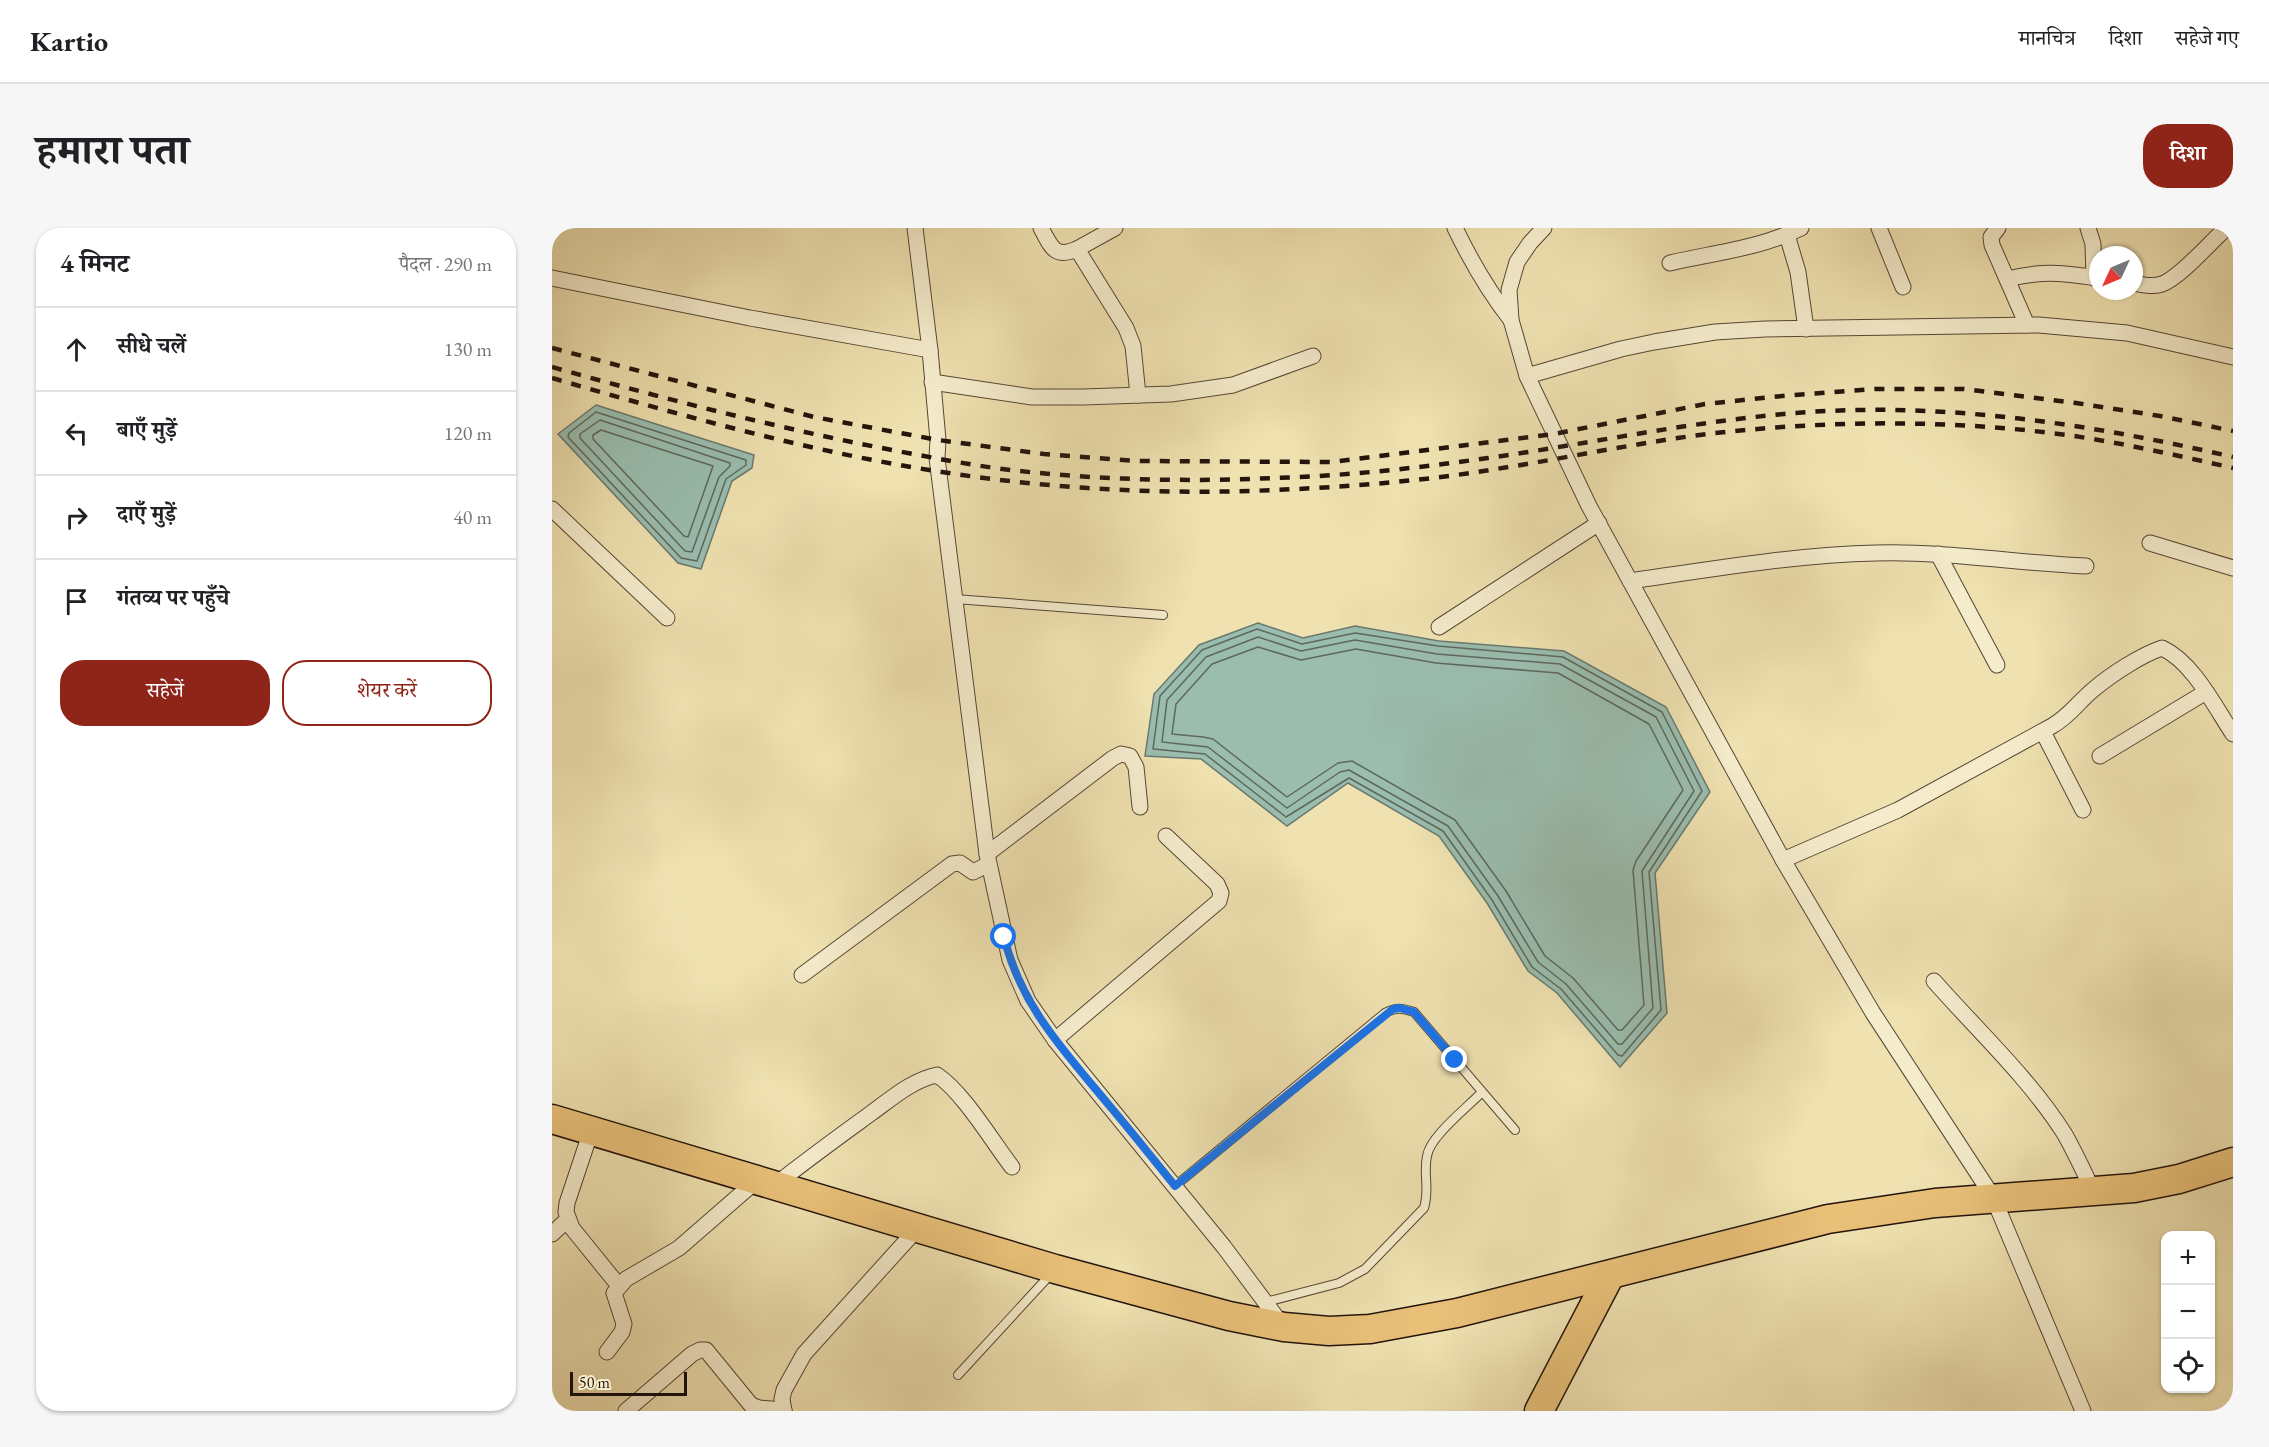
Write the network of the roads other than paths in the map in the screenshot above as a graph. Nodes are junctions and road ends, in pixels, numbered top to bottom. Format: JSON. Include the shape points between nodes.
{"nodes":[{"id":1,"x":915,"y":228,"type":"edge"},
{"id":2,"x":1041,"y":228,"type":"edge"},
{"id":3,"x":1115,"y":228,"type":"edge"},
{"id":4,"x":1455,"y":228,"type":"edge"},
{"id":5,"x":1544,"y":228,"type":"edge"},
{"id":6,"x":1880,"y":228,"type":"edge"},
{"id":7,"x":1998,"y":228,"type":"edge"},
{"id":8,"x":2088,"y":228,"type":"edge"},
{"id":9,"x":1794,"y":232,"type":"edge"},
{"id":10,"x":2222,"y":232,"type":"dead end"},
{"id":11,"x":2093,"y":246,"type":"edge"},
{"id":12,"x":1077,"y":249,"type":"junction"},
{"id":13,"x":1670,"y":263,"type":"dead end"},
{"id":14,"x":2089,"y":277,"type":"edge"},
{"id":15,"x":552,"y":278,"type":"edge"},
{"id":16,"x":2007,"y":279,"type":"junction"},
{"id":17,"x":2143,"y":285,"type":"edge"},
{"id":18,"x":1904,"y":287,"type":"dead end"},
{"id":19,"x":1511,"y":320,"type":"junction"},
{"id":20,"x":2027,"y":325,"type":"junction"},
{"id":21,"x":1806,"y":329,"type":"junction"},
{"id":22,"x":930,"y":350,"type":"junction"},
{"id":23,"x":1313,"y":356,"type":"dead end"},
{"id":24,"x":2233,"y":357,"type":"edge"},
{"id":25,"x":1527,"y":376,"type":"junction"},
{"id":26,"x":932,"y":382,"type":"junction"},
{"id":27,"x":1138,"y":395,"type":"junction"},
{"id":28,"x":552,"y":509,"type":"edge"},
{"id":29,"x":1599,"y":523,"type":"junction"},
{"id":30,"x":2150,"y":543,"type":"dead end"},
{"id":31,"x":1938,"y":554,"type":"junction"},
{"id":32,"x":2086,"y":566,"type":"dead end"},
{"id":33,"x":2233,"y":568,"type":"edge"},
{"id":34,"x":1630,"y":581,"type":"junction"},
{"id":35,"x":953,"y":599,"type":"junction"},
{"id":36,"x":1163,"y":615,"type":"dead end"},
{"id":37,"x":667,"y":618,"type":"dead end"},
{"id":38,"x":1439,"y":627,"type":"dead end"},
{"id":39,"x":1997,"y":665,"type":"dead end"},
{"id":40,"x":2206,"y":692,"type":"junction"},
{"id":41,"x":2043,"y":732,"type":"junction"},
{"id":42,"x":2233,"y":734,"type":"edge"},
{"id":43,"x":2100,"y":756,"type":"dead end"},
{"id":44,"x":1140,"y":807,"type":"dead end"},
{"id":45,"x":2084,"y":810,"type":"dead end"},
{"id":46,"x":1166,"y":836,"type":"dead end"},
{"id":47,"x":988,"y":859,"type":"junction"},
{"id":48,"x":1783,"y":860,"type":"junction"},
{"id":49,"x":802,"y":975,"type":"dead end"},
{"id":50,"x":1934,"y":981,"type":"dead end"},
{"id":51,"x":1055,"y":1040,"type":"junction"},
{"id":52,"x":1482,"y":1092,"type":"junction"},
{"id":53,"x":552,"y":1119,"type":"edge"},
{"id":54,"x":1515,"y":1130,"type":"dead end"},
{"id":55,"x":591,"y":1131,"type":"junction"},
{"id":56,"x":2233,"y":1162,"type":"edge"},
{"id":57,"x":1012,"y":1167,"type":"dead end"},
{"id":58,"x":765,"y":1183,"type":"junction"},
{"id":59,"x":1175,"y":1186,"type":"junction"},
{"id":60,"x":2093,"y":1191,"type":"junction"},
{"id":61,"x":1993,"y":1197,"type":"junction"},
{"id":62,"x":567,"y":1220,"type":"junction"},
{"id":63,"x":917,"y":1229,"type":"junction"},
{"id":64,"x":552,"y":1234,"type":"edge"},
{"id":65,"x":1055,"y":1269,"type":"junction"},
{"id":66,"x":1610,"y":1275,"type":"junction"},
{"id":67,"x":619,"y":1286,"type":"junction"},
{"id":68,"x":1265,"y":1302,"type":"junction"},
{"id":69,"x":1284,"y":1327,"type":"junction"},
{"id":70,"x":607,"y":1352,"type":"dead end"},
{"id":71,"x":958,"y":1375,"type":"dead end"},
{"id":72,"x":626,"y":1411,"type":"edge"},
{"id":73,"x":784,"y":1411,"type":"edge"},
{"id":74,"x":1539,"y":1411,"type":"edge"},
{"id":75,"x":2082,"y":1411,"type":"edge"}],
"edges":[{"from":1,"to":22,"type":"street"},
{"from":2,"to":12,"type":"street","via":[[1058,253]]},
{"from":3,"to":12,"type":"street"},
{"from":4,"to":19,"type":"street","via":[[1476,272]]},
{"from":5,"to":19,"type":"street","via":[[1517,262],[1509,290]]},
{"from":6,"to":18,"type":"street"},
{"from":7,"to":16,"type":"street","via":[[1992,245]]},
{"from":8,"to":11,"type":"street"},
{"from":9,"to":13,"type":"street"},
{"from":9,"to":21,"type":"street"},
{"from":10,"to":17,"type":"street","via":[[2171,279]]},
{"from":12,"to":27,"type":"street","via":[[1126,328],[1133,346]]},
{"from":14,"to":16,"type":"street","via":[[2050,272]]},
{"from":15,"to":22,"type":"street"},
{"from":16,"to":20,"type":"street"},
{"from":19,"to":25,"type":"street"},
{"from":20,"to":21,"type":"street"},
{"from":20,"to":24,"type":"street","via":[[2127,333]]},
{"from":21,"to":25,"type":"street","via":[[1715,332],[1654,342]]},
{"from":22,"to":26,"type":"street"},
{"from":23,"to":27,"type":"street","via":[[1233,385]]},
{"from":25,"to":29,"type":"street"},
{"from":26,"to":27,"type":"street","via":[[1032,397]]},
{"from":26,"to":35,"type":"street"},
{"from":28,"to":37,"type":"street"},
{"from":29,"to":34,"type":"street"},
{"from":29,"to":38,"type":"street"},
{"from":30,"to":33,"type":"street"},
{"from":31,"to":32,"type":"street"},
{"from":31,"to":34,"type":"street","via":[[1819,556]]},
{"from":31,"to":39,"type":"street"},
{"from":34,"to":48,"type":"street"},
{"from":35,"to":36,"type":"lane"},
{"from":35,"to":47,"type":"street"},
{"from":40,"to":41,"type":"street","via":[[2180,660],[2162,648],[2149,652],[2095,688],[2072,712]]},
{"from":40,"to":42,"type":"street"},
{"from":40,"to":43,"type":"street"},
{"from":41,"to":45,"type":"street"},
{"from":41,"to":48,"type":"street","via":[[1898,810]]},
{"from":44,"to":47,"type":"street","via":[[1136,767],[1130,756],[1121,754]]},
{"from":46,"to":51,"type":"street","via":[[1217,884],[1219,902]]},
{"from":47,"to":49,"type":"street","via":[[973,872],[960,863],[952,864]]},
{"from":47,"to":51,"type":"street","via":[[1010,960],[1028,1000]]},
{"from":48,"to":61,"type":"street","via":[[1873,1013]]},
{"from":50,"to":60,"type":"street","via":[[2022,1076],[2064,1134]]},
{"from":51,"to":59,"type":"street"},
{"from":52,"to":54,"type":"lane"},
{"from":52,"to":59,"type":"lane","via":[[1414,1012],[1393,1009]]},
{"from":52,"to":68,"type":"lane","via":[[1433,1142],[1427,1155],[1428,1195],[1424,1208],[1365,1269],[1339,1283]]},
{"from":53,"to":55,"type":"highway"},
{"from":55,"to":58,"type":"highway"},
{"from":55,"to":62,"type":"street","via":[[567,1203]]},
{"from":56,"to":60,"type":"highway","via":[[2179,1179]]},
{"from":57,"to":58,"type":"street","via":[[958,1095],[937,1075],[912,1084]]},
{"from":58,"to":63,"type":"highway"},
{"from":58,"to":67,"type":"street","via":[[679,1248]]},
{"from":59,"to":68,"type":"street"},
{"from":60,"to":61,"type":"highway"},
{"from":61,"to":66,"type":"highway","via":[[1828,1220]]},
{"from":61,"to":75,"type":"street"},
{"from":62,"to":64,"type":"street"},
{"from":62,"to":67,"type":"street"},
{"from":63,"to":65,"type":"highway"},
{"from":63,"to":73,"type":"street","via":[[804,1354],[784,1390]]},
{"from":65,"to":69,"type":"highway"},
{"from":65,"to":71,"type":"lane"},
{"from":66,"to":69,"type":"highway","via":[[1457,1313],[1370,1329]]},
{"from":66,"to":74,"type":"highway"},
{"from":67,"to":70,"type":"street","via":[[614,1293],[624,1324]]},
{"from":68,"to":69,"type":"street"},
{"from":72,"to":73,"type":"street","via":[[692,1354],[706,1350],[751,1404]]}]}
